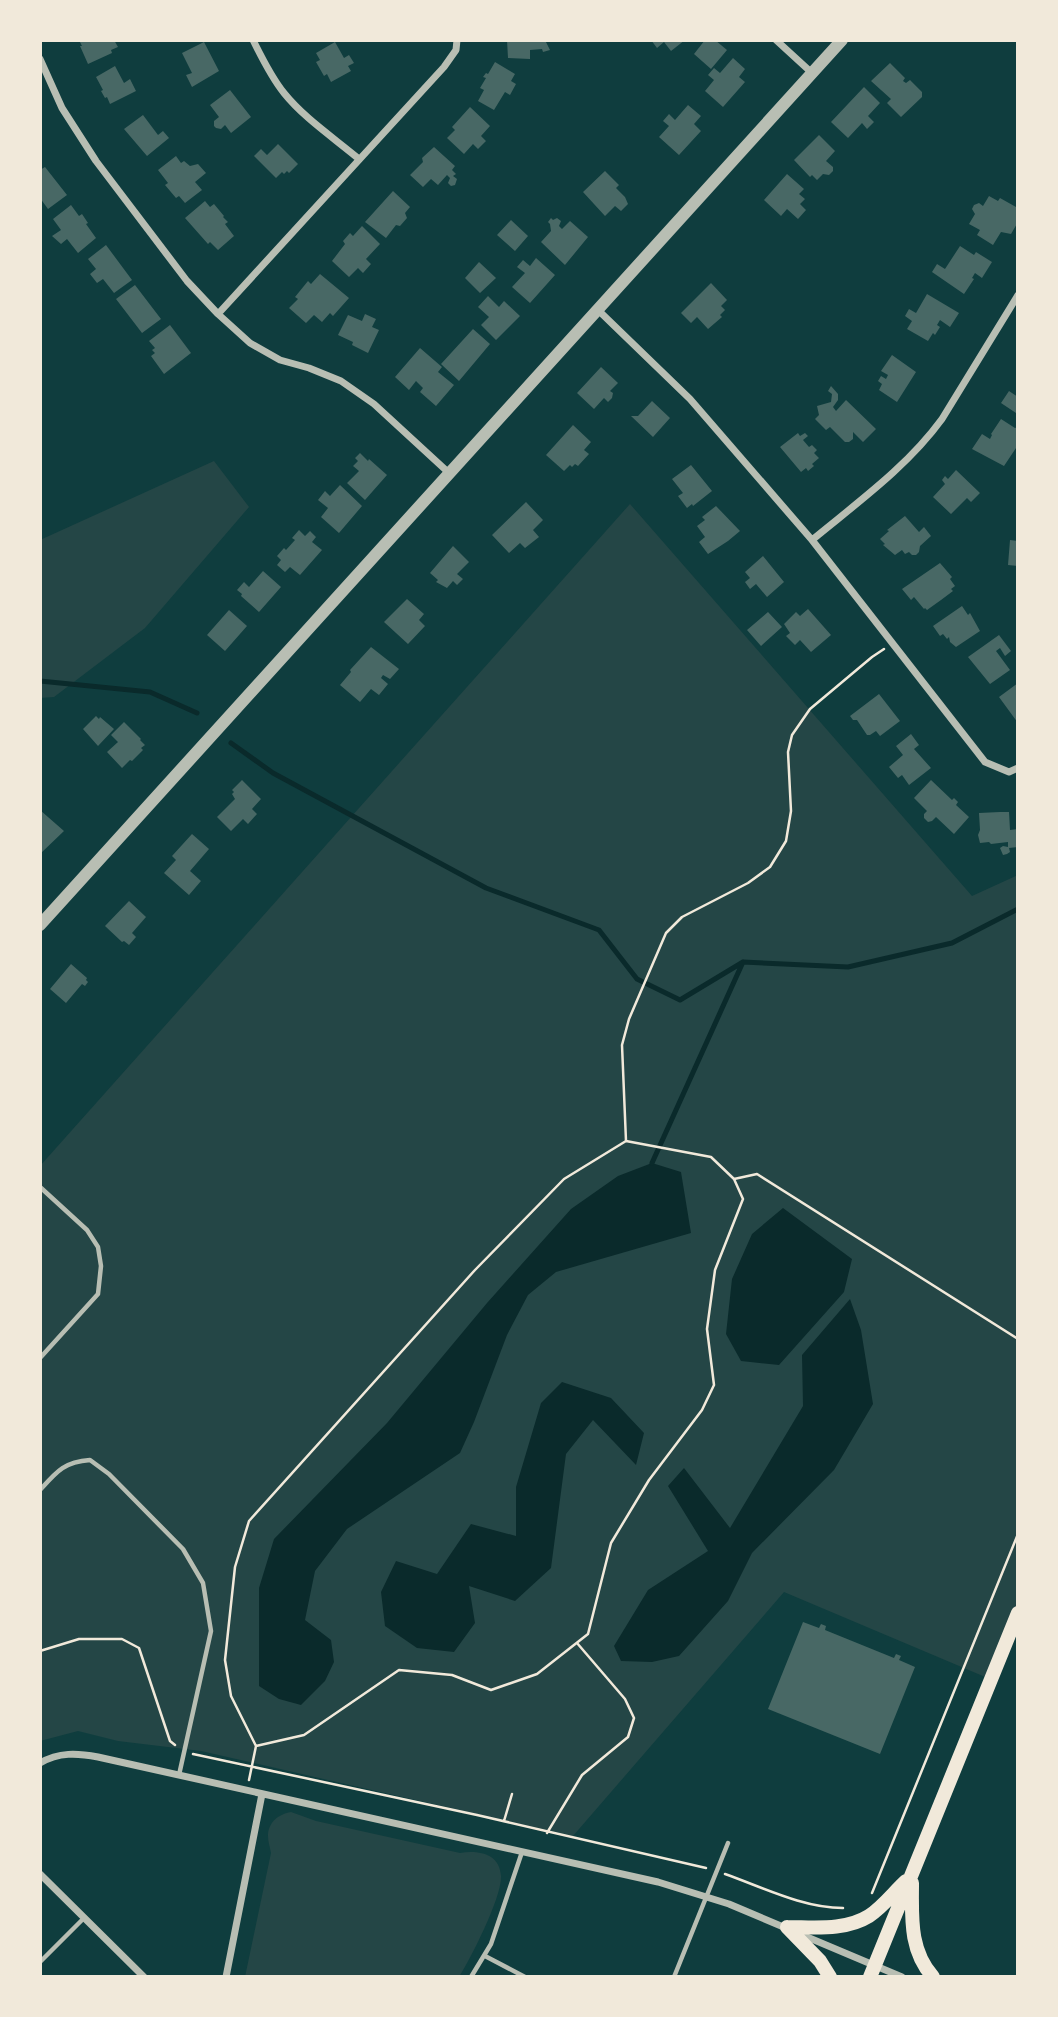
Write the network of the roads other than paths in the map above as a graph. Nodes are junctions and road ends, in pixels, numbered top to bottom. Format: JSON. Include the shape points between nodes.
{"nodes":[{"id":1,"x":253,"y":40,"type":"edge"},
{"id":2,"x":457,"y":40,"type":"edge"},
{"id":3,"x":776,"y":40,"type":"edge"},
{"id":4,"x":842,"y":40,"type":"edge"},
{"id":5,"x":40,"y":59,"type":"edge"},
{"id":6,"x":813,"y":73,"type":"junction"},
{"id":7,"x":359,"y":159,"type":"junction"},
{"id":8,"x":1018,"y":295,"type":"edge"},
{"id":9,"x":598,"y":310,"type":"junction"},
{"id":10,"x":218,"y":314,"type":"junction"},
{"id":11,"x":449,"y":473,"type":"junction"},
{"id":12,"x":813,"y":540,"type":"junction"},
{"id":13,"x":1018,"y":768,"type":"edge"},
{"id":14,"x":40,"y":925,"type":"edge"},
{"id":15,"x":40,"y":1187,"type":"edge"},
{"id":16,"x":40,"y":1358,"type":"edge"},
{"id":17,"x":40,"y":1490,"type":"edge"},
{"id":18,"x":1018,"y":1613,"type":"edge"},
{"id":19,"x":40,"y":1763,"type":"edge"},
{"id":20,"x":178,"y":1776,"type":"junction"},
{"id":21,"x":262,"y":1794,"type":"junction"},
{"id":22,"x":728,"y":1843,"type":"dead end"},
{"id":23,"x":523,"y":1851,"type":"junction"},
{"id":24,"x":40,"y":1874,"type":"edge"},
{"id":25,"x":912,"y":1875,"type":"junction"},
{"id":26,"x":706,"y":1896,"type":"junction"},
{"id":27,"x":84,"y":1918,"type":"junction"},
{"id":28,"x":787,"y":1927,"type":"junction"},
{"id":29,"x":485,"y":1956,"type":"junction"},
{"id":30,"x":40,"y":1962,"type":"edge"},
{"id":31,"x":873,"y":1971,"type":"edge"},
{"id":32,"x":144,"y":1977,"type":"edge"},
{"id":33,"x":226,"y":1977,"type":"edge"},
{"id":34,"x":471,"y":1977,"type":"edge"},
{"id":35,"x":526,"y":1977,"type":"edge"},
{"id":36,"x":674,"y":1977,"type":"edge"},
{"id":37,"x":830,"y":1977,"type":"edge"},
{"id":38,"x":902,"y":1977,"type":"edge"},
{"id":39,"x":933,"y":1977,"type":"edge"}],
"edges":[{"from":1,"to":7,"type":"street","via":[[284,93]]},
{"from":2,"to":7,"type":"street","via":[[444,67]]},
{"from":3,"to":6,"type":"street"},
{"from":4,"to":6,"type":"street"},
{"from":5,"to":10,"type":"street","via":[[84,144],[187,281]]},
{"from":6,"to":9,"type":"street"},
{"from":7,"to":10,"type":"street"},
{"from":8,"to":12,"type":"street","via":[[928,438]]},
{"from":9,"to":11,"type":"street"},
{"from":9,"to":12,"type":"street","via":[[690,399]]},
{"from":10,"to":11,"type":"street","via":[[250,343],[280,360],[341,380]]},
{"from":11,"to":14,"type":"street"},
{"from":12,"to":13,"type":"street","via":[[985,762],[1009,772]]},
{"from":15,"to":16,"type":"lane","via":[[87,1230],[98,1247],[101,1266],[98,1294]]},
{"from":17,"to":20,"type":"lane","via":[[59,1469],[90,1460],[183,1549],[203,1583],[211,1631]]},
{"from":18,"to":25,"type":"main road"},
{"from":19,"to":20,"type":"street","via":[[59,1755],[82,1754]]},
{"from":20,"to":21,"type":"street"},
{"from":21,"to":23,"type":"street"},
{"from":21,"to":33,"type":"street"},
{"from":22,"to":26,"type":"lane"},
{"from":23,"to":26,"type":"street"},
{"from":23,"to":29,"type":"lane"},
{"from":24,"to":27,"type":"street"},
{"from":25,"to":28,"type":"main road","via":[[876,1911],[859,1921]]},
{"from":25,"to":31,"type":"main road"},
{"from":25,"to":39,"type":"main road","via":[[914,1939],[921,1961]]},
{"from":26,"to":28,"type":"street"},
{"from":26,"to":36,"type":"lane"},
{"from":27,"to":30,"type":"lane"},
{"from":27,"to":32,"type":"street"},
{"from":28,"to":31,"type":"street"},
{"from":28,"to":37,"type":"main road"},
{"from":29,"to":34,"type":"lane"},
{"from":29,"to":35,"type":"lane"},
{"from":31,"to":38,"type":"street"}]}
